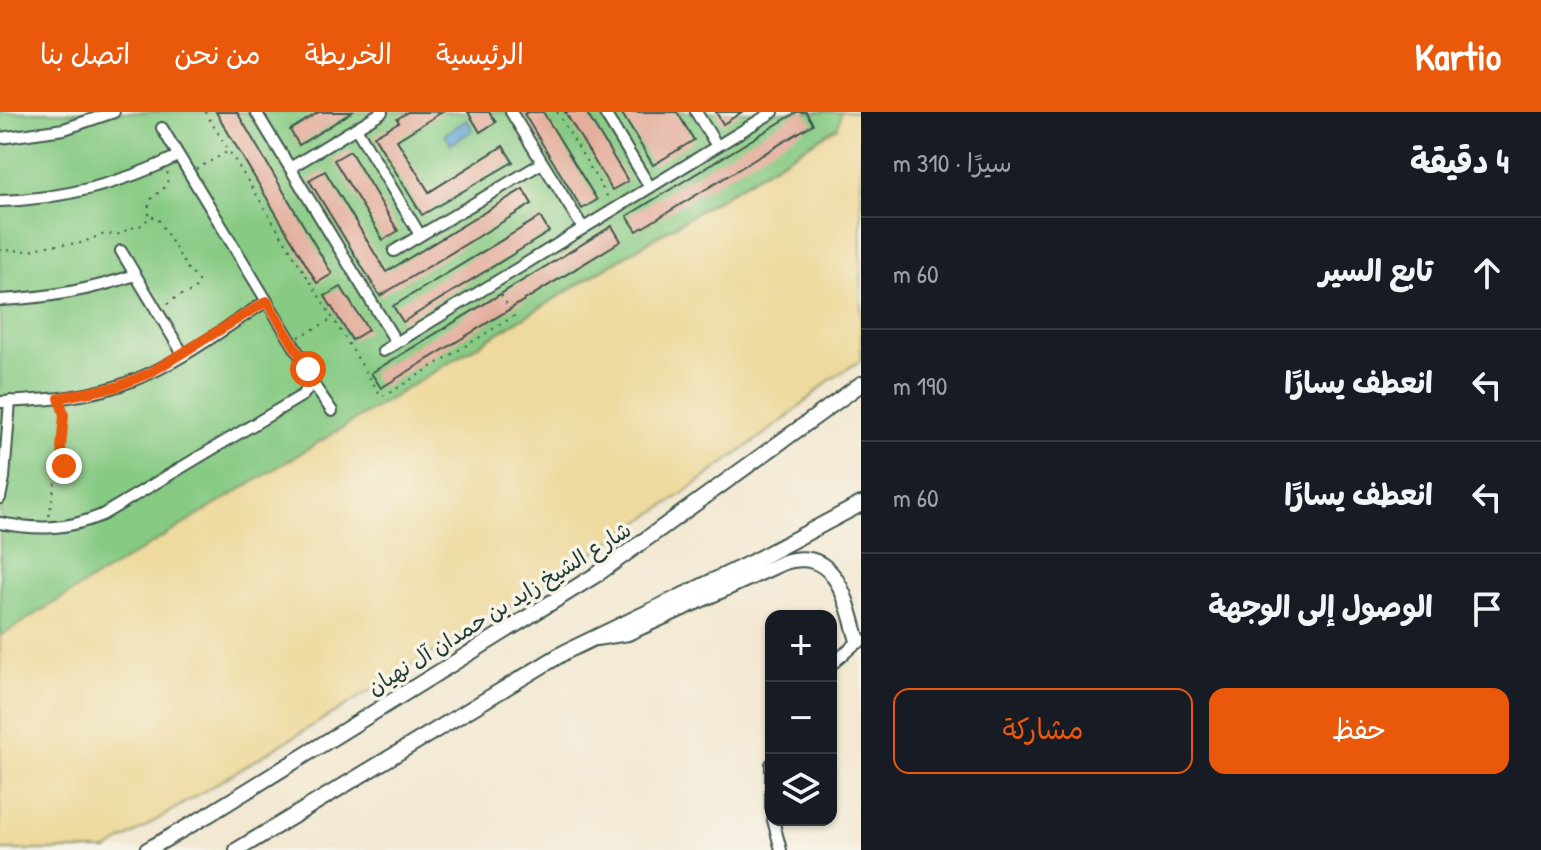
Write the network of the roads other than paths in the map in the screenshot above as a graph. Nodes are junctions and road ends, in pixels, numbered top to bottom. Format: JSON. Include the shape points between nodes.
{"nodes":[{"id":1,"x":114,"y":112,"type":"edge"},
{"id":2,"x":256,"y":112,"type":"edge"},
{"id":3,"x":382,"y":112,"type":"edge"},
{"id":4,"x":511,"y":112,"type":"edge"},
{"id":5,"x":604,"y":112,"type":"edge"},
{"id":6,"x":696,"y":112,"type":"edge"},
{"id":7,"x":773,"y":112,"type":"edge"},
{"id":8,"x":162,"y":128,"type":"dead end"},
{"id":9,"x":356,"y":128,"type":"junction"},
{"id":10,"x":0,"y":138,"type":"edge"},
{"id":11,"x":717,"y":146,"type":"junction"},
{"id":12,"x":178,"y":156,"type":"junction"},
{"id":13,"x":542,"y":163,"type":"junction"},
{"id":14,"x":290,"y":168,"type":"junction"},
{"id":15,"x":650,"y":187,"type":"junction"},
{"id":16,"x":0,"y":201,"type":"edge"},
{"id":17,"x":583,"y":228,"type":"junction"},
{"id":18,"x":420,"y":235,"type":"junction"},
{"id":19,"x":121,"y":251,"type":"dead end"},
{"id":20,"x":394,"y":251,"type":"dead end"},
{"id":21,"x":135,"y":275,"type":"junction"},
{"id":22,"x":0,"y":300,"type":"edge"},
{"id":23,"x":267,"y":301,"type":"junction"},
{"id":24,"x":396,"y":342,"type":"junction"},
{"id":25,"x":383,"y":351,"type":"dead end"},
{"id":26,"x":183,"y":354,"type":"junction"},
{"id":27,"x":311,"y":381,"type":"junction"},
{"id":28,"x":861,"y":384,"type":"edge"},
{"id":29,"x":5,"y":402,"type":"edge"},
{"id":30,"x":332,"y":411,"type":"dead end"},
{"id":31,"x":0,"y":498,"type":"edge"},
{"id":32,"x":861,"y":504,"type":"edge"},
{"id":33,"x":0,"y":523,"type":"edge"},
{"id":34,"x":592,"y":638,"type":"junction"},
{"id":35,"x":857,"y":645,"type":"edge"},
{"id":36,"x":837,"y":660,"type":"edge"},
{"id":37,"x":417,"y":741,"type":"junction"},
{"id":38,"x":775,"y":826,"type":"edge"},
{"id":39,"x":147,"y":850,"type":"edge"},
{"id":40,"x":237,"y":850,"type":"edge"},
{"id":41,"x":250,"y":850,"type":"edge"},
{"id":42,"x":781,"y":850,"type":"edge"}],
"edges":[{"from":1,"to":10,"type":"street","via":[[64,129]]},
{"from":2,"to":14,"type":"street"},
{"from":3,"to":9,"type":"street"},
{"from":4,"to":13,"type":"street"},
{"from":5,"to":15,"type":"street"},
{"from":6,"to":11,"type":"street"},
{"from":7,"to":11,"type":"street"},
{"from":8,"to":12,"type":"street"},
{"from":9,"to":14,"type":"street"},
{"from":9,"to":18,"type":"street"},
{"from":11,"to":15,"type":"street"},
{"from":12,"to":16,"type":"street","via":[[96,188]]},
{"from":12,"to":23,"type":"street"},
{"from":13,"to":17,"type":"street"},
{"from":13,"to":18,"type":"street"},
{"from":14,"to":24,"type":"street"},
{"from":15,"to":17,"type":"street"},
{"from":17,"to":24,"type":"street"},
{"from":18,"to":20,"type":"street"},
{"from":19,"to":21,"type":"street"},
{"from":21,"to":22,"type":"street","via":[[76,292]]},
{"from":21,"to":26,"type":"street"},
{"from":23,"to":26,"type":"street"},
{"from":23,"to":27,"type":"street"},
{"from":24,"to":25,"type":"street"},
{"from":26,"to":29,"type":"street","via":[[132,381],[96,392]]},
{"from":27,"to":30,"type":"street"},
{"from":27,"to":33,"type":"street","via":[[303,395],[114,509],[78,524],[43,529]]},
{"from":28,"to":39,"type":"highway","name":"شارع الشيخ زايد بن حمدان آل نهيان","via":[[599,573]]},
{"from":29,"to":31,"type":"street"},
{"from":32,"to":34,"type":"highway"},
{"from":34,"to":35,"type":"highway","via":[[628,633],[782,563],[803,559],[824,567],[839,581]]},
{"from":34,"to":37,"type":"highway"},
{"from":35,"to":36,"type":"street"},
{"from":37,"to":40,"type":"highway"},
{"from":37,"to":41,"type":"street"},
{"from":38,"to":42,"type":"street"}]}
